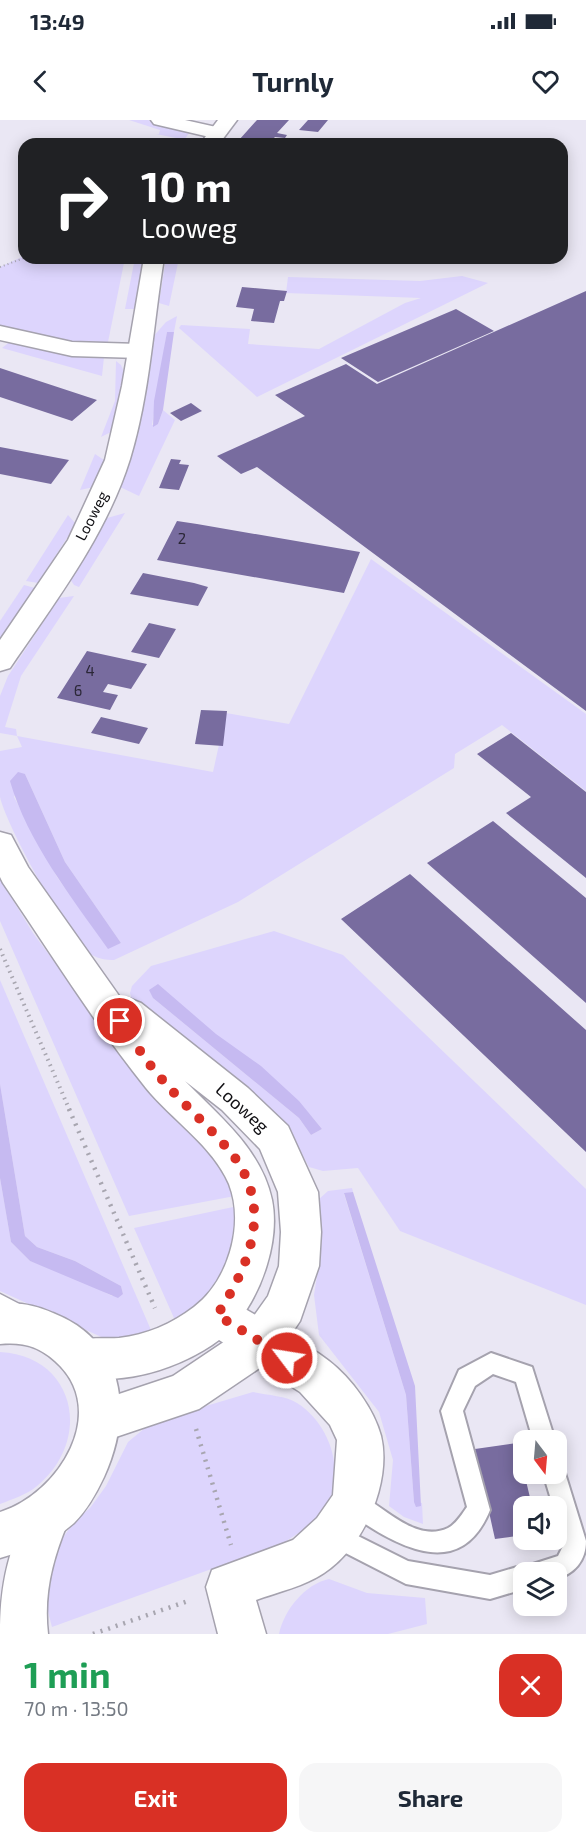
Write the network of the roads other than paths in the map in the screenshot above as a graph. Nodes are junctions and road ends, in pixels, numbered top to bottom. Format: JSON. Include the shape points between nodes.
{"nodes":[{"id":1,"x":160,"y":120,"type":"edge"},
{"id":2,"x":218,"y":132,"type":"edge"},
{"id":3,"x":153,"y":264,"type":"edge"},
{"id":4,"x":0,"y":333,"type":"edge"},
{"id":5,"x":139,"y":351,"type":"junction"},
{"id":6,"x":0,"y":661,"type":"edge"},
{"id":7,"x":0,"y":844,"type":"edge"},
{"id":8,"x":94,"y":985,"type":"junction"},
{"id":9,"x":217,"y":1315,"type":"junction"},
{"id":10,"x":4,"y":1320,"type":"edge"},
{"id":11,"x":261,"y":1342,"type":"junction"},
{"id":12,"x":85,"y":1358,"type":"junction"},
{"id":13,"x":101,"y":1420,"type":"junction"},
{"id":14,"x":541,"y":1430,"type":"edge"},
{"id":15,"x":557,"y":1484,"type":"edge"},
{"id":16,"x":48,"y":1515,"type":"junction"},
{"id":17,"x":344,"y":1519,"type":"junction"},
{"id":18,"x":0,"y":1535,"type":"edge"},
{"id":19,"x":567,"y":1562,"type":"edge"},
{"id":20,"x":513,"y":1580,"type":"edge"},
{"id":21,"x":24,"y":1634,"type":"edge"},
{"id":22,"x":242,"y":1634,"type":"edge"}],
"edges":[{"from":1,"to":2,"type":"main road"},
{"from":3,"to":5,"type":"main road","name":"Looweg"},
{"from":4,"to":5,"type":"main road","via":[[72,349]]},
{"from":5,"to":6,"type":"main road","name":"Looweg","via":[[117,459],[97,511]]},
{"from":7,"to":8,"type":"main road","name":"Looweg","via":[[15,874]]},
{"from":8,"to":9,"type":"main road","name":"Looweg","via":[[158,1076],[235,1159],[249,1186],[255,1223],[249,1253],[239,1282]]},
{"from":8,"to":11,"type":"main road","name":"Looweg","via":[[236,1099],[275,1138],[298,1192],[300,1255],[285,1307]]},
{"from":9,"to":11,"type":"main road"},
{"from":9,"to":12,"type":"main road","name":"Looweg","via":[[170,1345],[124,1358]]},
{"from":10,"to":12,"type":"main road","via":[[51,1331]]},
{"from":11,"to":13,"type":"main road","name":"Looweg","via":[[184,1394]]},
{"from":11,"to":17,"type":"main road","via":[[315,1377],[345,1410],[359,1437],[359,1467]]},
{"from":12,"to":13,"type":"main road","via":[[100,1396]]},
{"from":13,"to":16,"type":"main road","via":[[88,1465],[74,1491]]},
{"from":14,"to":17,"type":"lane","via":[[524,1374],[491,1364],[467,1378],[452,1411],[479,1510],[454,1538],[424,1542]]},
{"from":15,"to":19,"type":"lane","via":[[576,1546]]},
{"from":16,"to":18,"type":"main road","via":[[13,1533]]},
{"from":16,"to":21,"type":"main road","via":[[23,1583]]},
{"from":17,"to":20,"type":"lane","via":[[406,1572],[490,1587]]},
{"from":17,"to":22,"type":"main road","via":[[308,1557],[229,1587]]}]}
